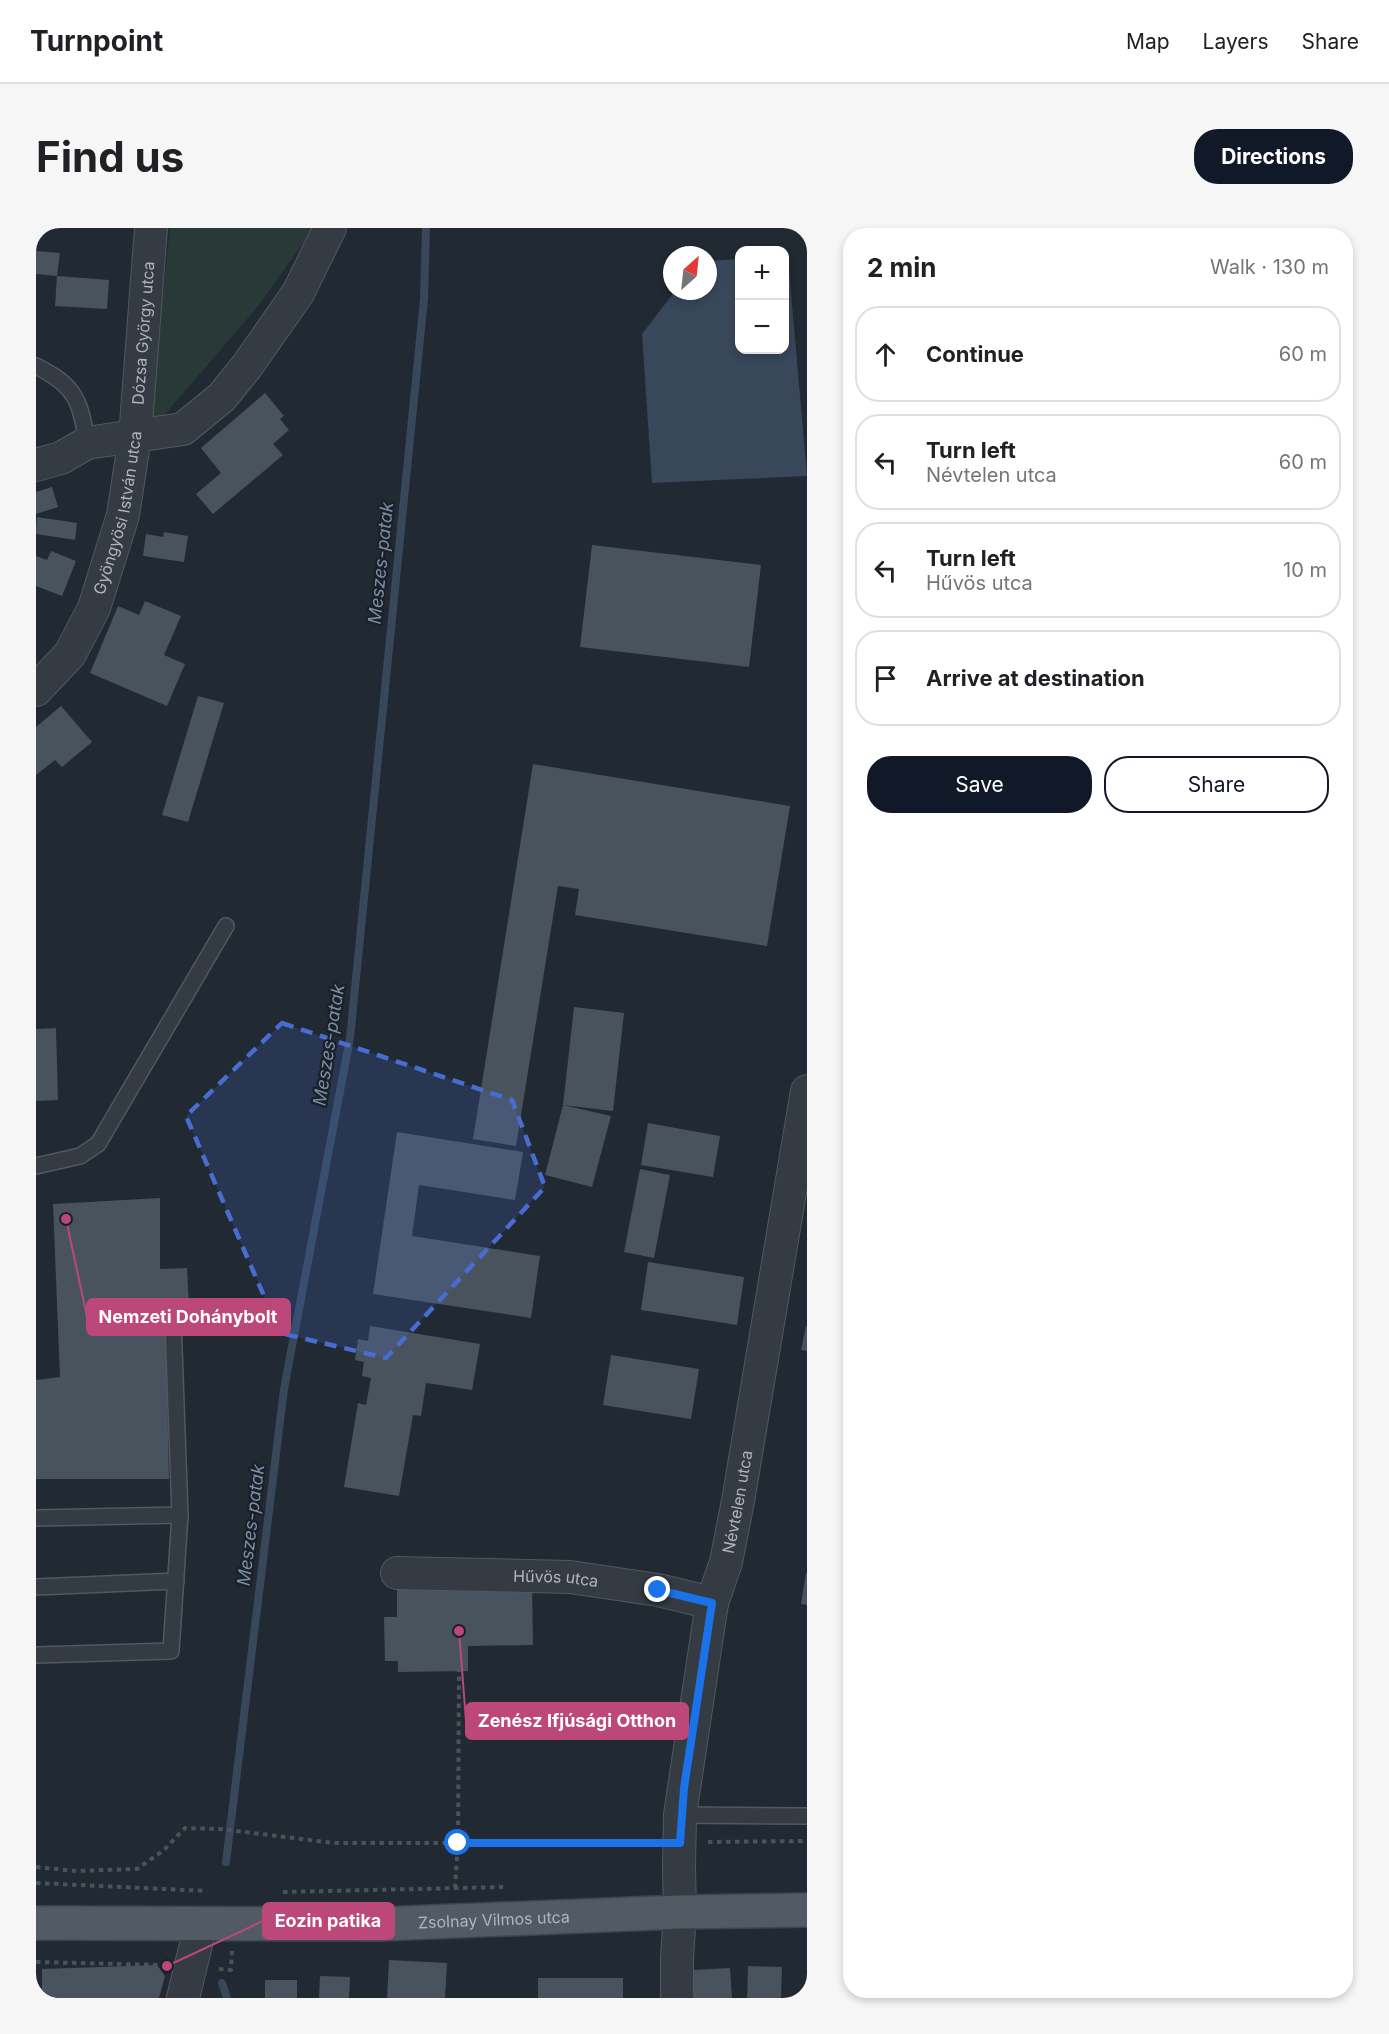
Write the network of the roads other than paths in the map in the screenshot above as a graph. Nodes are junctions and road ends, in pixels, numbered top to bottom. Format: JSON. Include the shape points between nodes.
{"nodes":[{"id":1,"x":151,"y":228,"type":"edge"},
{"id":2,"x":330,"y":228,"type":"edge"},
{"id":3,"x":36,"y":366,"type":"edge"},
{"id":4,"x":135,"y":437,"type":"junction"},
{"id":5,"x":87,"y":442,"type":"junction"},
{"id":6,"x":36,"y":465,"type":"edge"},
{"id":7,"x":36,"y":690,"type":"edge"},
{"id":8,"x":226,"y":926,"type":"dead end"},
{"id":9,"x":807,"y":1091,"type":"edge"},
{"id":10,"x":36,"y":1166,"type":"edge"},
{"id":11,"x":173,"y":1322,"type":"dead end"},
{"id":12,"x":180,"y":1515,"type":"junction"},
{"id":13,"x":36,"y":1518,"type":"edge"},
{"id":14,"x":397,"y":1573,"type":"dead end"},
{"id":15,"x":176,"y":1581,"type":"junction"},
{"id":16,"x":36,"y":1587,"type":"edge"},
{"id":17,"x":712,"y":1603,"type":"junction"},
{"id":18,"x":36,"y":1655,"type":"edge"},
{"id":19,"x":807,"y":1816,"type":"edge"},
{"id":20,"x":680,"y":1829,"type":"junction"},
{"id":21,"x":807,"y":1910,"type":"edge"},
{"id":22,"x":680,"y":1912,"type":"junction"},
{"id":23,"x":36,"y":1923,"type":"edge"},
{"id":24,"x":201,"y":1924,"type":"junction"},
{"id":25,"x":183,"y":1998,"type":"edge"},
{"id":26,"x":677,"y":1998,"type":"edge"}],
"edges":[{"from":1,"to":4,"type":"street","name":"Dózsa György utca"},
{"from":2,"to":4,"type":"street","name":"Gyöngyösi István utca","via":[[298,293],[222,397],[183,429]]},
{"from":3,"to":5,"type":"lane","via":[[55,375],[74,394]]},
{"from":4,"to":5,"type":"street"},
{"from":4,"to":7,"type":"street","name":"Gyöngyösi István utca","via":[[123,515],[94,608],[70,654]]},
{"from":5,"to":6,"type":"street","via":[[61,458]]},
{"from":8,"to":10,"type":"lane","via":[[98,1144],[80,1156]]},
{"from":9,"to":17,"type":"street","name":"Névtelen utca","via":[[738,1501],[726,1563]]},
{"from":11,"to":12,"type":"lane"},
{"from":12,"to":13,"type":"lane"},
{"from":12,"to":15,"type":"lane"},
{"from":14,"to":17,"type":"street","name":"Hűvös utca","via":[[570,1576]]},
{"from":15,"to":16,"type":"lane"},
{"from":15,"to":18,"type":"lane","via":[[171,1651]]},
{"from":17,"to":20,"type":"street","name":"Névtelen utca"},
{"from":19,"to":20,"type":"lane"},
{"from":20,"to":22,"type":"street","name":"Névtelen utca"},
{"from":21,"to":22,"type":"main road","name":"Zsolnay Vilmos utca"},
{"from":22,"to":24,"type":"main road","name":"Zsolnay Vilmos utca","via":[[381,1924]]},
{"from":22,"to":26,"type":"street","name":"Névtelen utca"},
{"from":23,"to":24,"type":"main road","name":"Zsolnay Vilmos utca"},
{"from":24,"to":25,"type":"street"}]}
